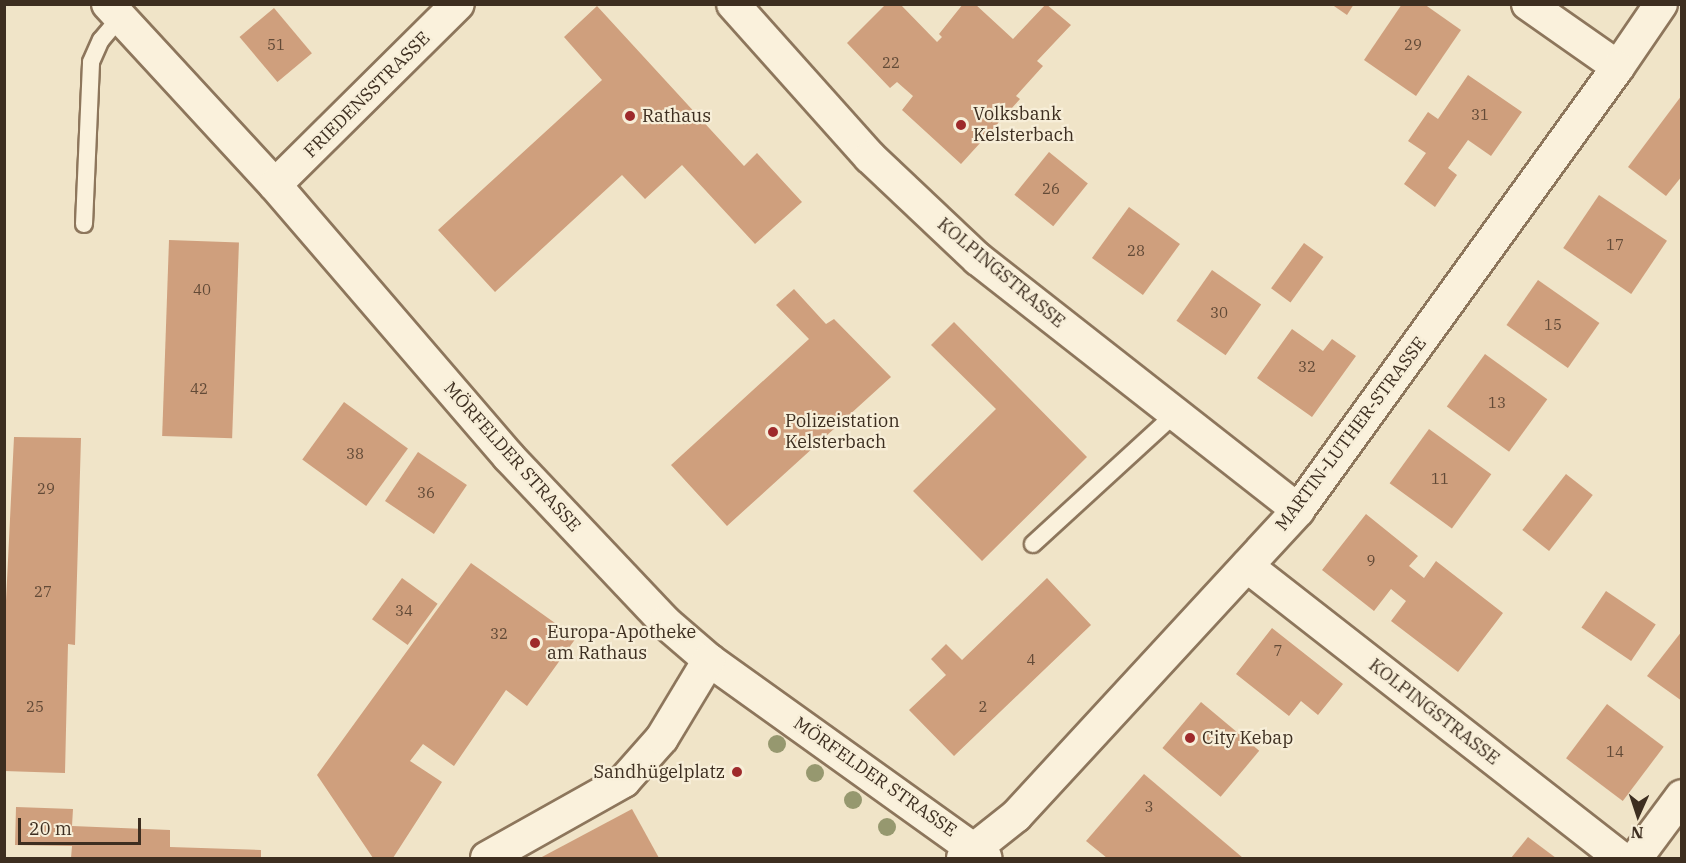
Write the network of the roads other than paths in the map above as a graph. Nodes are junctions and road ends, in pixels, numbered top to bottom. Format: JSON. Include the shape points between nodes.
{"nodes":[{"id":1,"x":458,"y":4,"type":"edge"},
{"id":2,"x":733,"y":4,"type":"edge"},
{"id":3,"x":1528,"y":4,"type":"edge"},
{"id":4,"x":1661,"y":4,"type":"edge"},
{"id":5,"x":114,"y":11,"type":"edge"},
{"id":6,"x":1618,"y":67,"type":"junction"},
{"id":7,"x":275,"y":185,"type":"junction"},
{"id":8,"x":84,"y":224,"type":"dead end"},
{"id":9,"x":1176,"y":414,"type":"junction"},
{"id":10,"x":1298,"y":510,"type":"junction"},
{"id":11,"x":1033,"y":544,"type":"dead end"},
{"id":12,"x":1247,"y":566,"type":"junction"},
{"id":13,"x":709,"y":660,"type":"junction"},
{"id":14,"x":1682,"y":796,"type":"edge"},
{"id":15,"x":974,"y":855,"type":"edge"},
{"id":16,"x":487,"y":858,"type":"edge"},
{"id":17,"x":1621,"y":858,"type":"edge"},
{"id":18,"x":1636,"y":858,"type":"edge"}],
"edges":[{"from":1,"to":7,"type":"street","name":"FRIEDENSSTRASSE"},
{"from":2,"to":9,"type":"street","name":"KOLPINGSTRASSE","via":[[870,157],[978,259]]},
{"from":3,"to":6,"type":"street"},
{"from":4,"to":6,"type":"street","name":"MARTIN-LUTHER-STRASSE"},
{"from":5,"to":7,"type":"street","name":"MÖRFELDER STRASSE"},
{"from":5,"to":8,"type":"lane","via":[[91,62]]},
{"from":6,"to":10,"type":"street","name":"MARTIN-LUTHER-STRASSE"},
{"from":7,"to":13,"type":"street","name":"MÖRFELDER STRASSE","via":[[509,457],[665,622]]},
{"from":9,"to":10,"type":"street","name":"KOLPINGSTRASSE"},
{"from":9,"to":11,"type":"lane"},
{"from":10,"to":12,"type":"street","name":"MARTIN-LUTHER-STRASSE"},
{"from":12,"to":15,"type":"street","name":"MARTIN-LUTHER-STRASSE","via":[[1016,816]]},
{"from":12,"to":17,"type":"street","name":"KOLPINGSTRASSE"},
{"from":13,"to":15,"type":"street","name":"MÖRFELDER STRASSE"},
{"from":13,"to":16,"type":"street","via":[[662,738],[624,782]]},
{"from":14,"to":18,"type":"street"}]}
